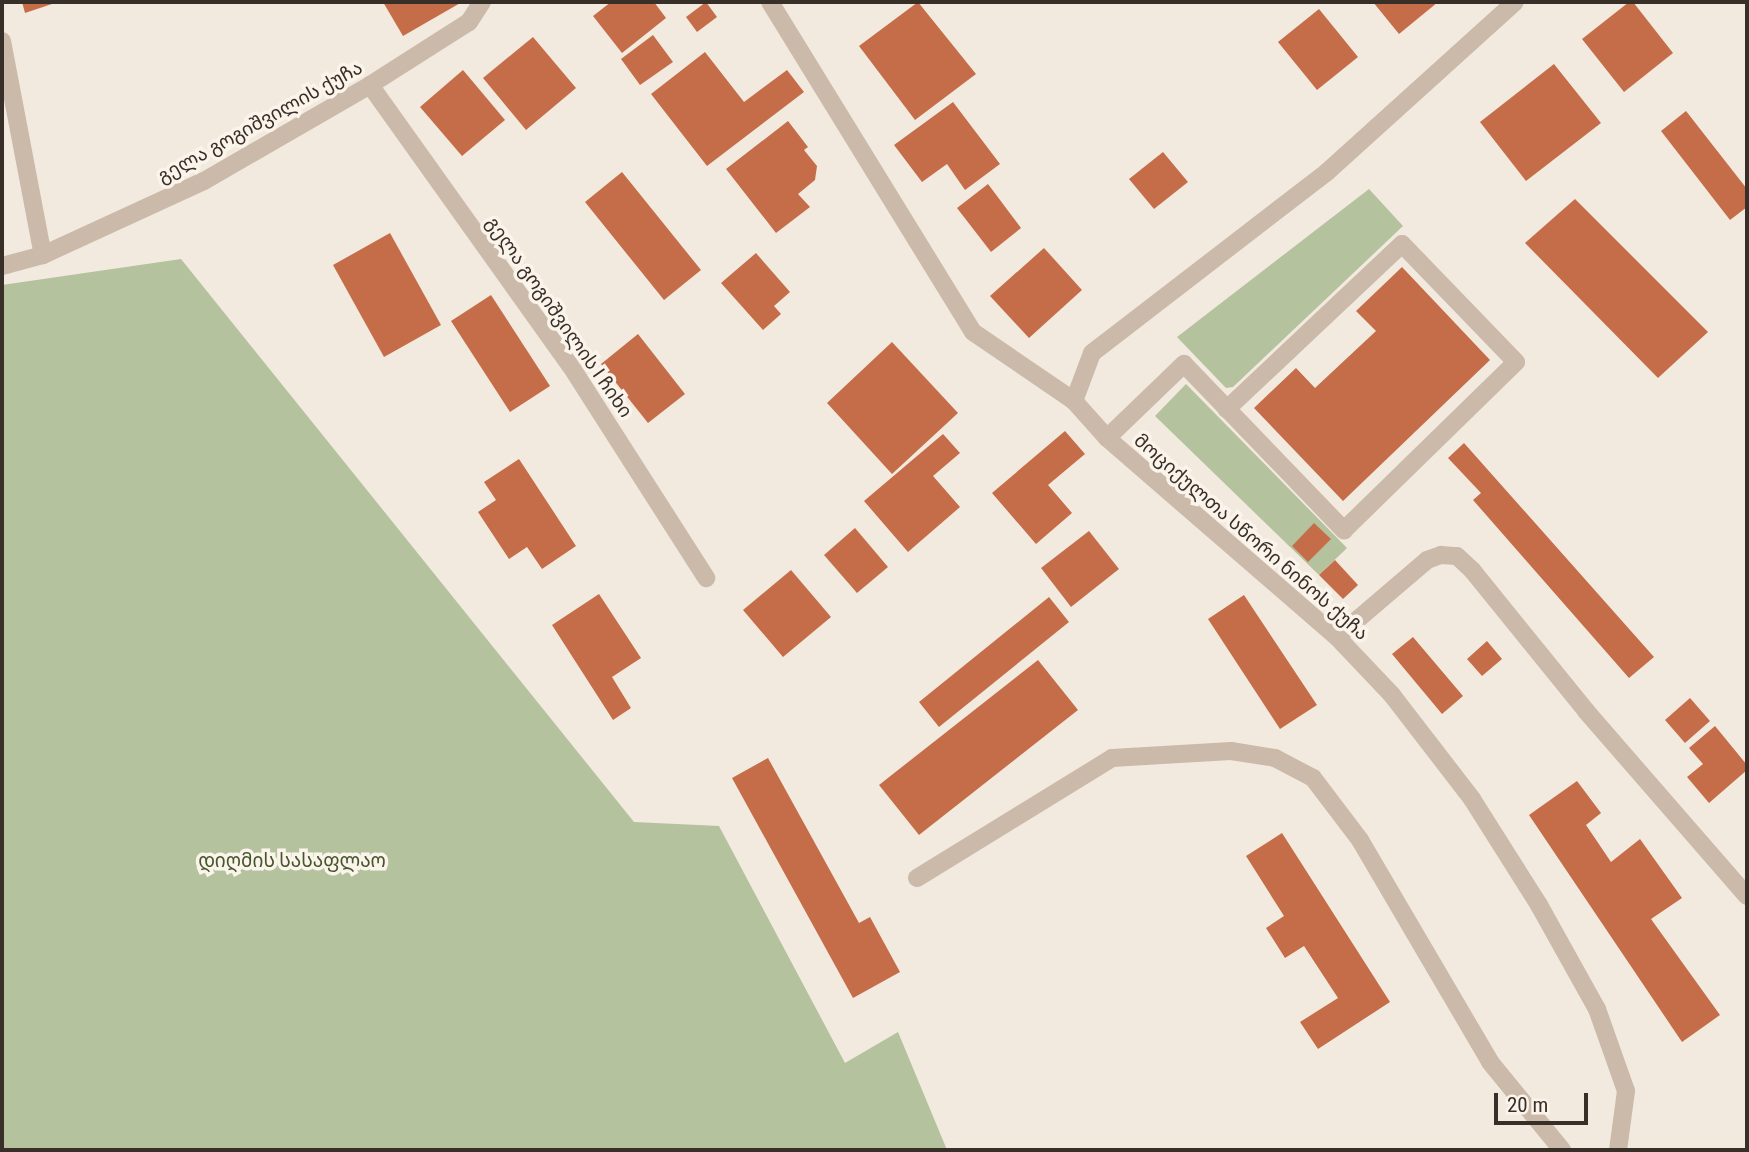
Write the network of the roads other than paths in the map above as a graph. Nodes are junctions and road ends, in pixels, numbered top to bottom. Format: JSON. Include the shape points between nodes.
{"nodes":[{"id":1,"x":482,"y":2,"type":"edge"},
{"id":2,"x":770,"y":2,"type":"edge"},
{"id":3,"x":1515,"y":2,"type":"edge"},
{"id":4,"x":2,"y":41,"type":"edge"},
{"id":5,"x":370,"y":85,"type":"junction"},
{"id":6,"x":43,"y":255,"type":"junction"},
{"id":7,"x":2,"y":266,"type":"edge"},
{"id":8,"x":1074,"y":401,"type":"junction"},
{"id":9,"x":1227,"y":409,"type":"junction"},
{"id":10,"x":1107,"y":438,"type":"junction"},
{"id":11,"x":706,"y":578,"type":"dead end"},
{"id":12,"x":1337,"y":637,"type":"junction"},
{"id":13,"x":917,"y":878,"type":"dead end"},
{"id":14,"x":1747,"y":896,"type":"edge"},
{"id":15,"x":1562,"y":1150,"type":"edge"},
{"id":16,"x":1618,"y":1150,"type":"edge"}],
"edges":[{"from":1,"to":5,"type":"street","name":"გელა გოგიშვილის ქუჩა","via":[[469,22]]},
{"from":2,"to":8,"type":"street","name":"მოციქულთა სწორი ნინოს ქუჩა","via":[[973,332]]},
{"from":3,"to":8,"type":"street","via":[[1327,172],[1091,354]]},
{"from":4,"to":6,"type":"street"},
{"from":5,"to":6,"type":"street","name":"გელა გოგიშვილის ქუჩა","via":[[204,181]]},
{"from":5,"to":11,"type":"street","name":"გელა გოგიშვილის I ჩიხი","via":[[570,365]]},
{"from":6,"to":7,"type":"street","name":"გელა გოგიშვილის ქუჩა"},
{"from":8,"to":10,"type":"street","name":"მოციქულთა სწორი ნინოს ქუჩა"},
{"from":9,"to":9,"type":"street","via":[[1344,530],[1516,362],[1402,244]]},
{"from":9,"to":10,"type":"street","via":[[1184,364]]},
{"from":10,"to":12,"type":"street","name":"მოციქულთა სწორი ნინოს ქუჩა"},
{"from":12,"to":14,"type":"street","via":[[1427,560],[1457,556]]},
{"from":12,"to":16,"type":"street","name":"მოციქულთა სწორი ნინოს ქუჩა","via":[[1392,695],[1472,799],[1597,1009],[1626,1091]]},
{"from":13,"to":15,"type":"street","via":[[1112,758],[1231,751],[1275,758],[1313,778],[1360,840],[1490,1062]]}]}
